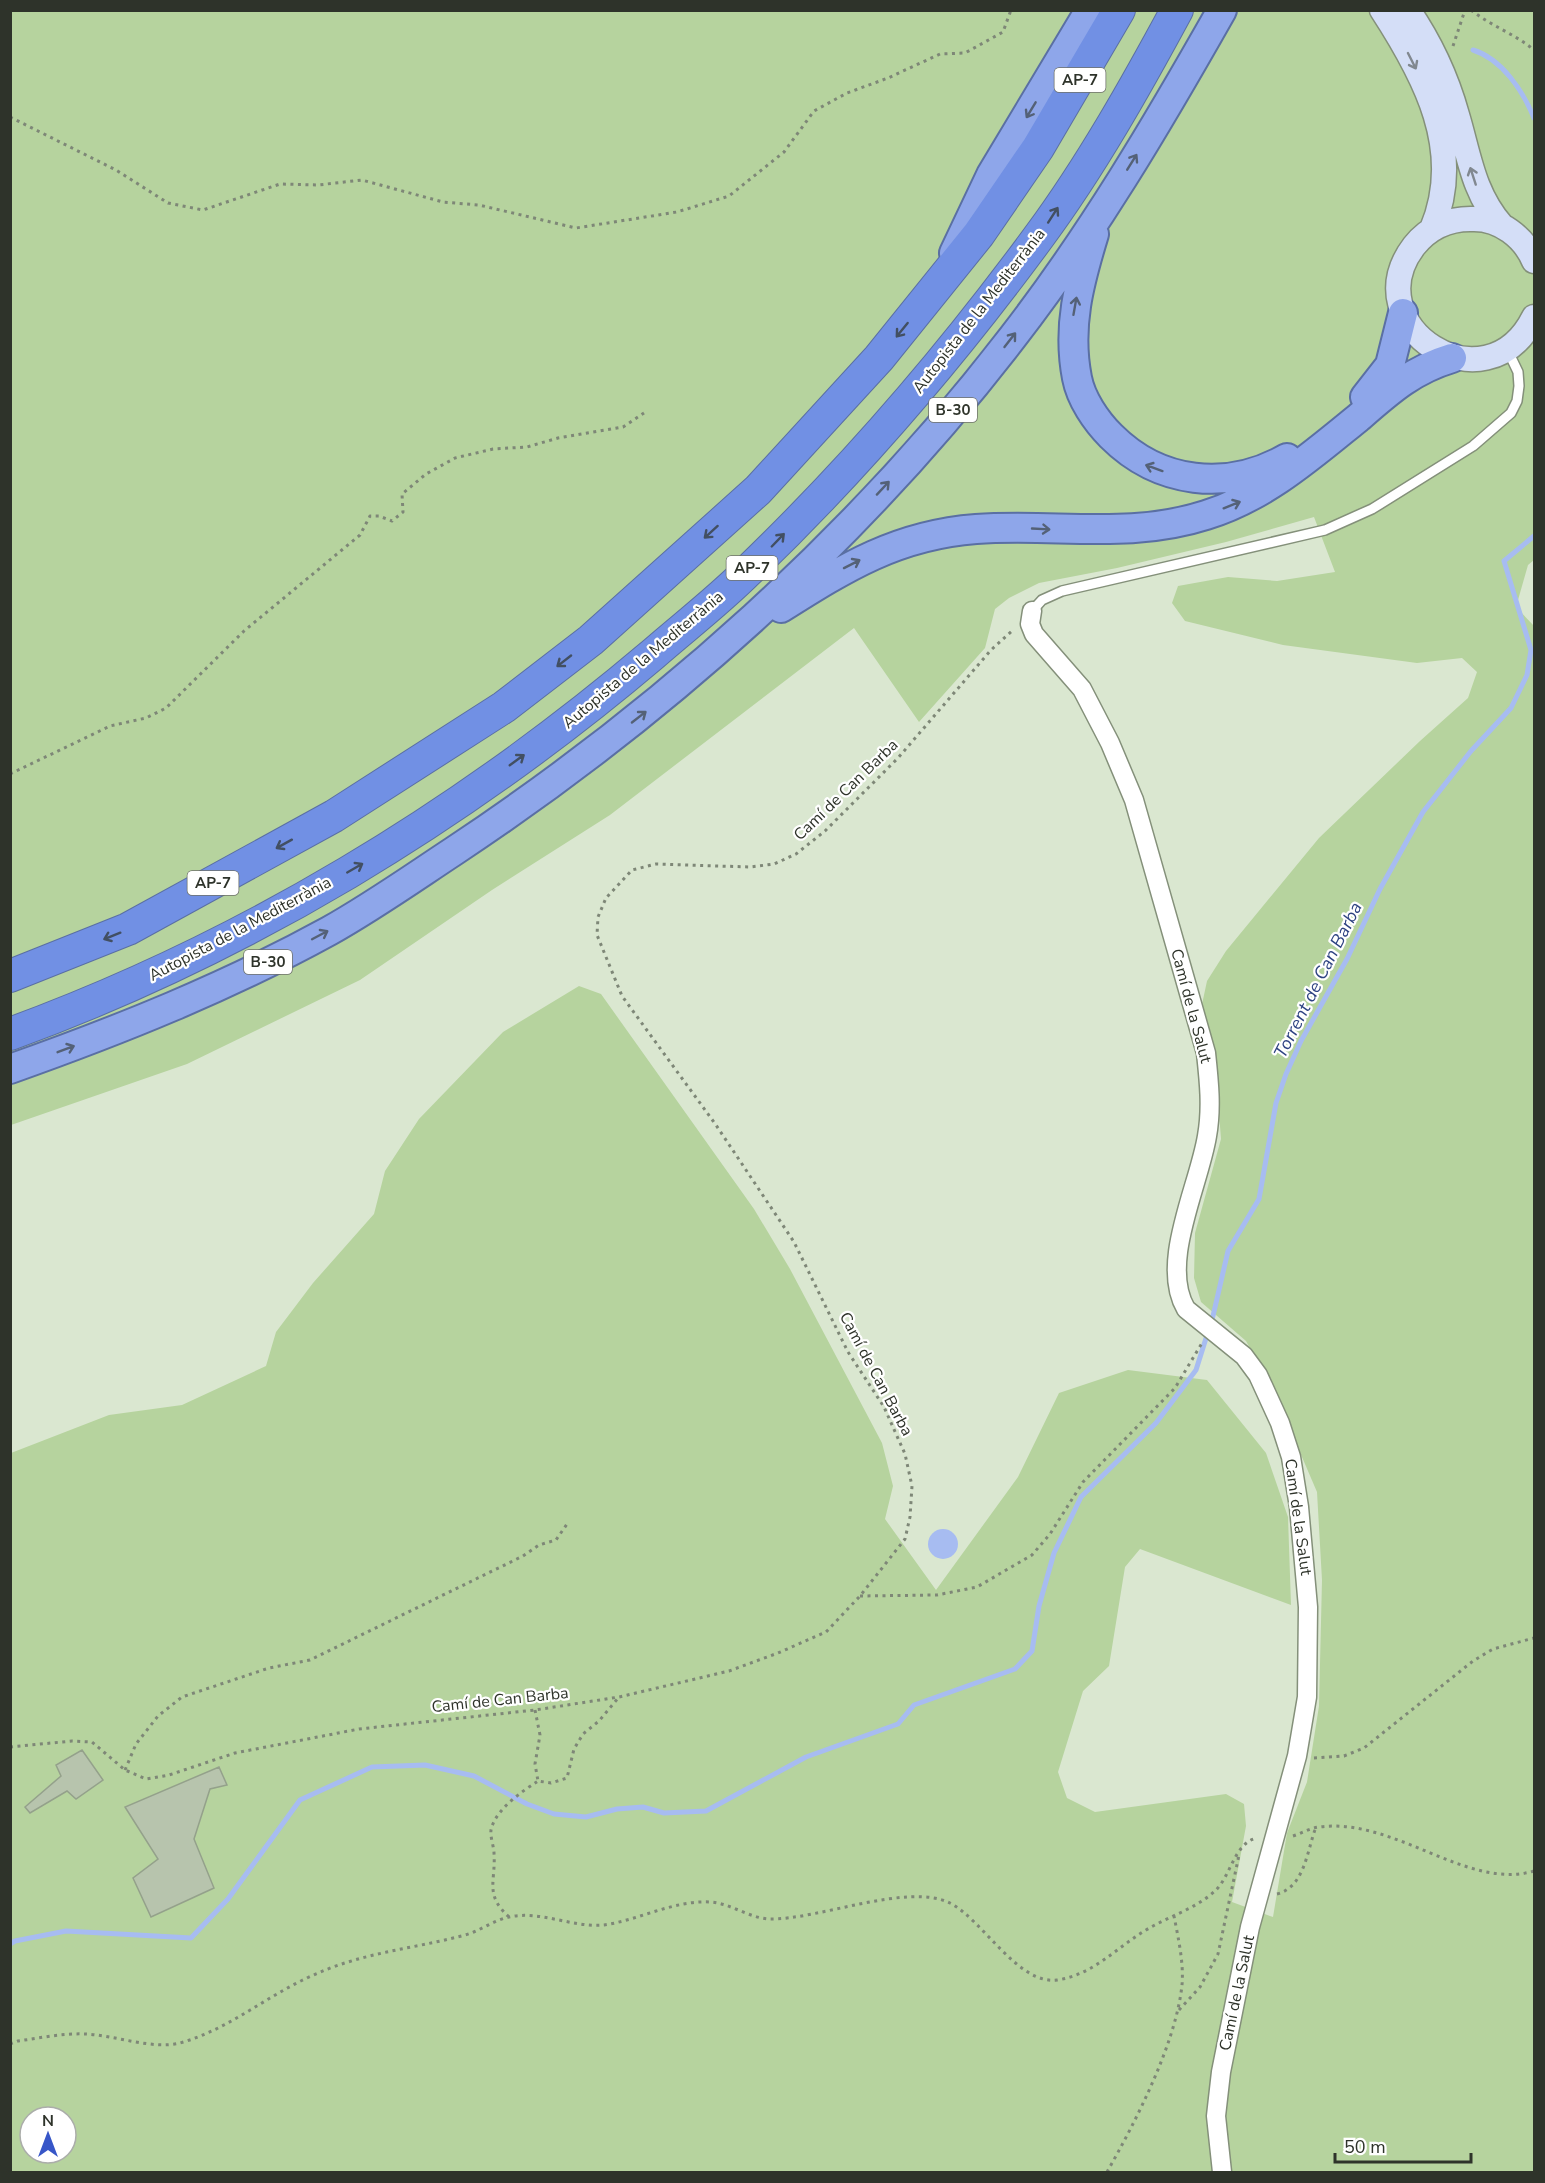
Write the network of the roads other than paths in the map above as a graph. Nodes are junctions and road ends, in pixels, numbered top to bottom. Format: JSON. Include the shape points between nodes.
{"nodes":[{"id":1,"x":1090,"y":10,"type":"edge"},
{"id":2,"x":1119,"y":10,"type":"edge"},
{"id":3,"x":1177,"y":10,"type":"edge"},
{"id":4,"x":1222,"y":10,"type":"edge"},
{"id":5,"x":1382,"y":10,"type":"edge"},
{"id":6,"x":1408,"y":10,"type":"edge"},
{"id":7,"x":1100,"y":211,"type":"junction"},
{"id":8,"x":1502,"y":226,"type":"junction"},
{"id":9,"x":1432,"y":229,"type":"junction"},
{"id":10,"x":1534,"y":261,"type":"edge"},
{"id":11,"x":939,"y":284,"type":"junction"},
{"id":12,"x":1403,"y":313,"type":"junction"},
{"id":13,"x":1534,"y":317,"type":"edge"},
{"id":14,"x":1507,"y":349,"type":"junction"},
{"id":15,"x":1452,"y":357,"type":"junction"},
{"id":16,"x":1032,"y":612,"type":"joint"},
{"id":17,"x":730,"y":638,"type":"junction"},
{"id":18,"x":10,"y":976,"type":"edge"},
{"id":19,"x":10,"y":1034,"type":"edge"},
{"id":20,"x":10,"y":1069,"type":"edge"},
{"id":21,"x":1222,"y":2172,"type":"edge"}],
"edges":[{"from":1,"to":11,"type":"highway","one_way":true,"via":[[991,175]]},
{"from":2,"to":11,"type":"highway","number":"AP-7","via":[[1038,148]]},
{"from":19,"to":3,"type":"highway","name":"Autopista de la Mediterrània","number":"AP-7","one_way":true,"via":[[174,966],[263,921],[392,847],[598,700],[746,574],[894,419],[971,325],[1042,232]]},
{"from":7,"to":4,"type":"highway","number":"B-30","one_way":true,"via":[[1170,102]]},
{"from":5,"to":9,"type":"main road","one_way":true,"via":[[1423,82],[1441,135],[1446,184]]},
{"from":8,"to":6,"type":"main road","one_way":true,"via":[[1477,188],[1447,85]]},
{"from":12,"to":7,"type":"highway","one_way":true,"via":[[1395,348],[1382,377],[1311,443],[1260,471],[1234,477],[1192,477],[1164,471],[1131,456],[1098,424],[1077,381],[1073,318],[1078,285]]},
{"from":17,"to":7,"type":"highway","number":"B-30","one_way":true,"via":[[803,570],[939,428],[1014,336]]},
{"from":8,"to":9,"type":"main road","via":[[1480,219],[1463,219]]},
{"from":8,"to":10,"type":"main road","via":[[1522,241]]},
{"from":9,"to":12,"type":"main road","via":[[1419,240],[1402,267],[1399,290]]},
{"from":11,"to":18,"type":"highway","number":"AP-7","one_way":true,"via":[[879,358],[758,490],[591,640],[504,707],[334,816],[202,890],[128,929]]},
{"from":12,"to":15,"type":"main road","via":[[1428,346]]},
{"from":13,"to":14,"type":"main road","via":[[1520,340]]},
{"from":14,"to":15,"type":"main road","via":[[1481,359]]},
{"from":14,"to":16,"type":"lane","via":[[1518,372],[1519,386],[1510,413],[1473,446],[1372,509],[1325,530],[1062,591],[1042,600]]},
{"from":17,"to":15,"type":"highway","one_way":true,"via":[[839,571],[881,550],[919,539],[975,529],[1148,528],[1207,515],[1245,500],[1285,476],[1416,370]]},
{"from":16,"to":21,"type":"street","name":"Camí de la Salut","via":[[1030,624],[1034,634],[1082,689],[1134,800],[1206,1053],[1208,1133],[1175,1266],[1181,1300],[1186,1309],[1244,1356],[1258,1375],[1291,1457],[1299,1507],[1308,1606],[1307,1697],[1297,1756],[1259,1892],[1230,2018],[1216,2116]]},
{"from":20,"to":17,"type":"highway","number":"B-30","one_way":true,"via":[[204,994],[332,929],[505,817],[646,712]]}]}
